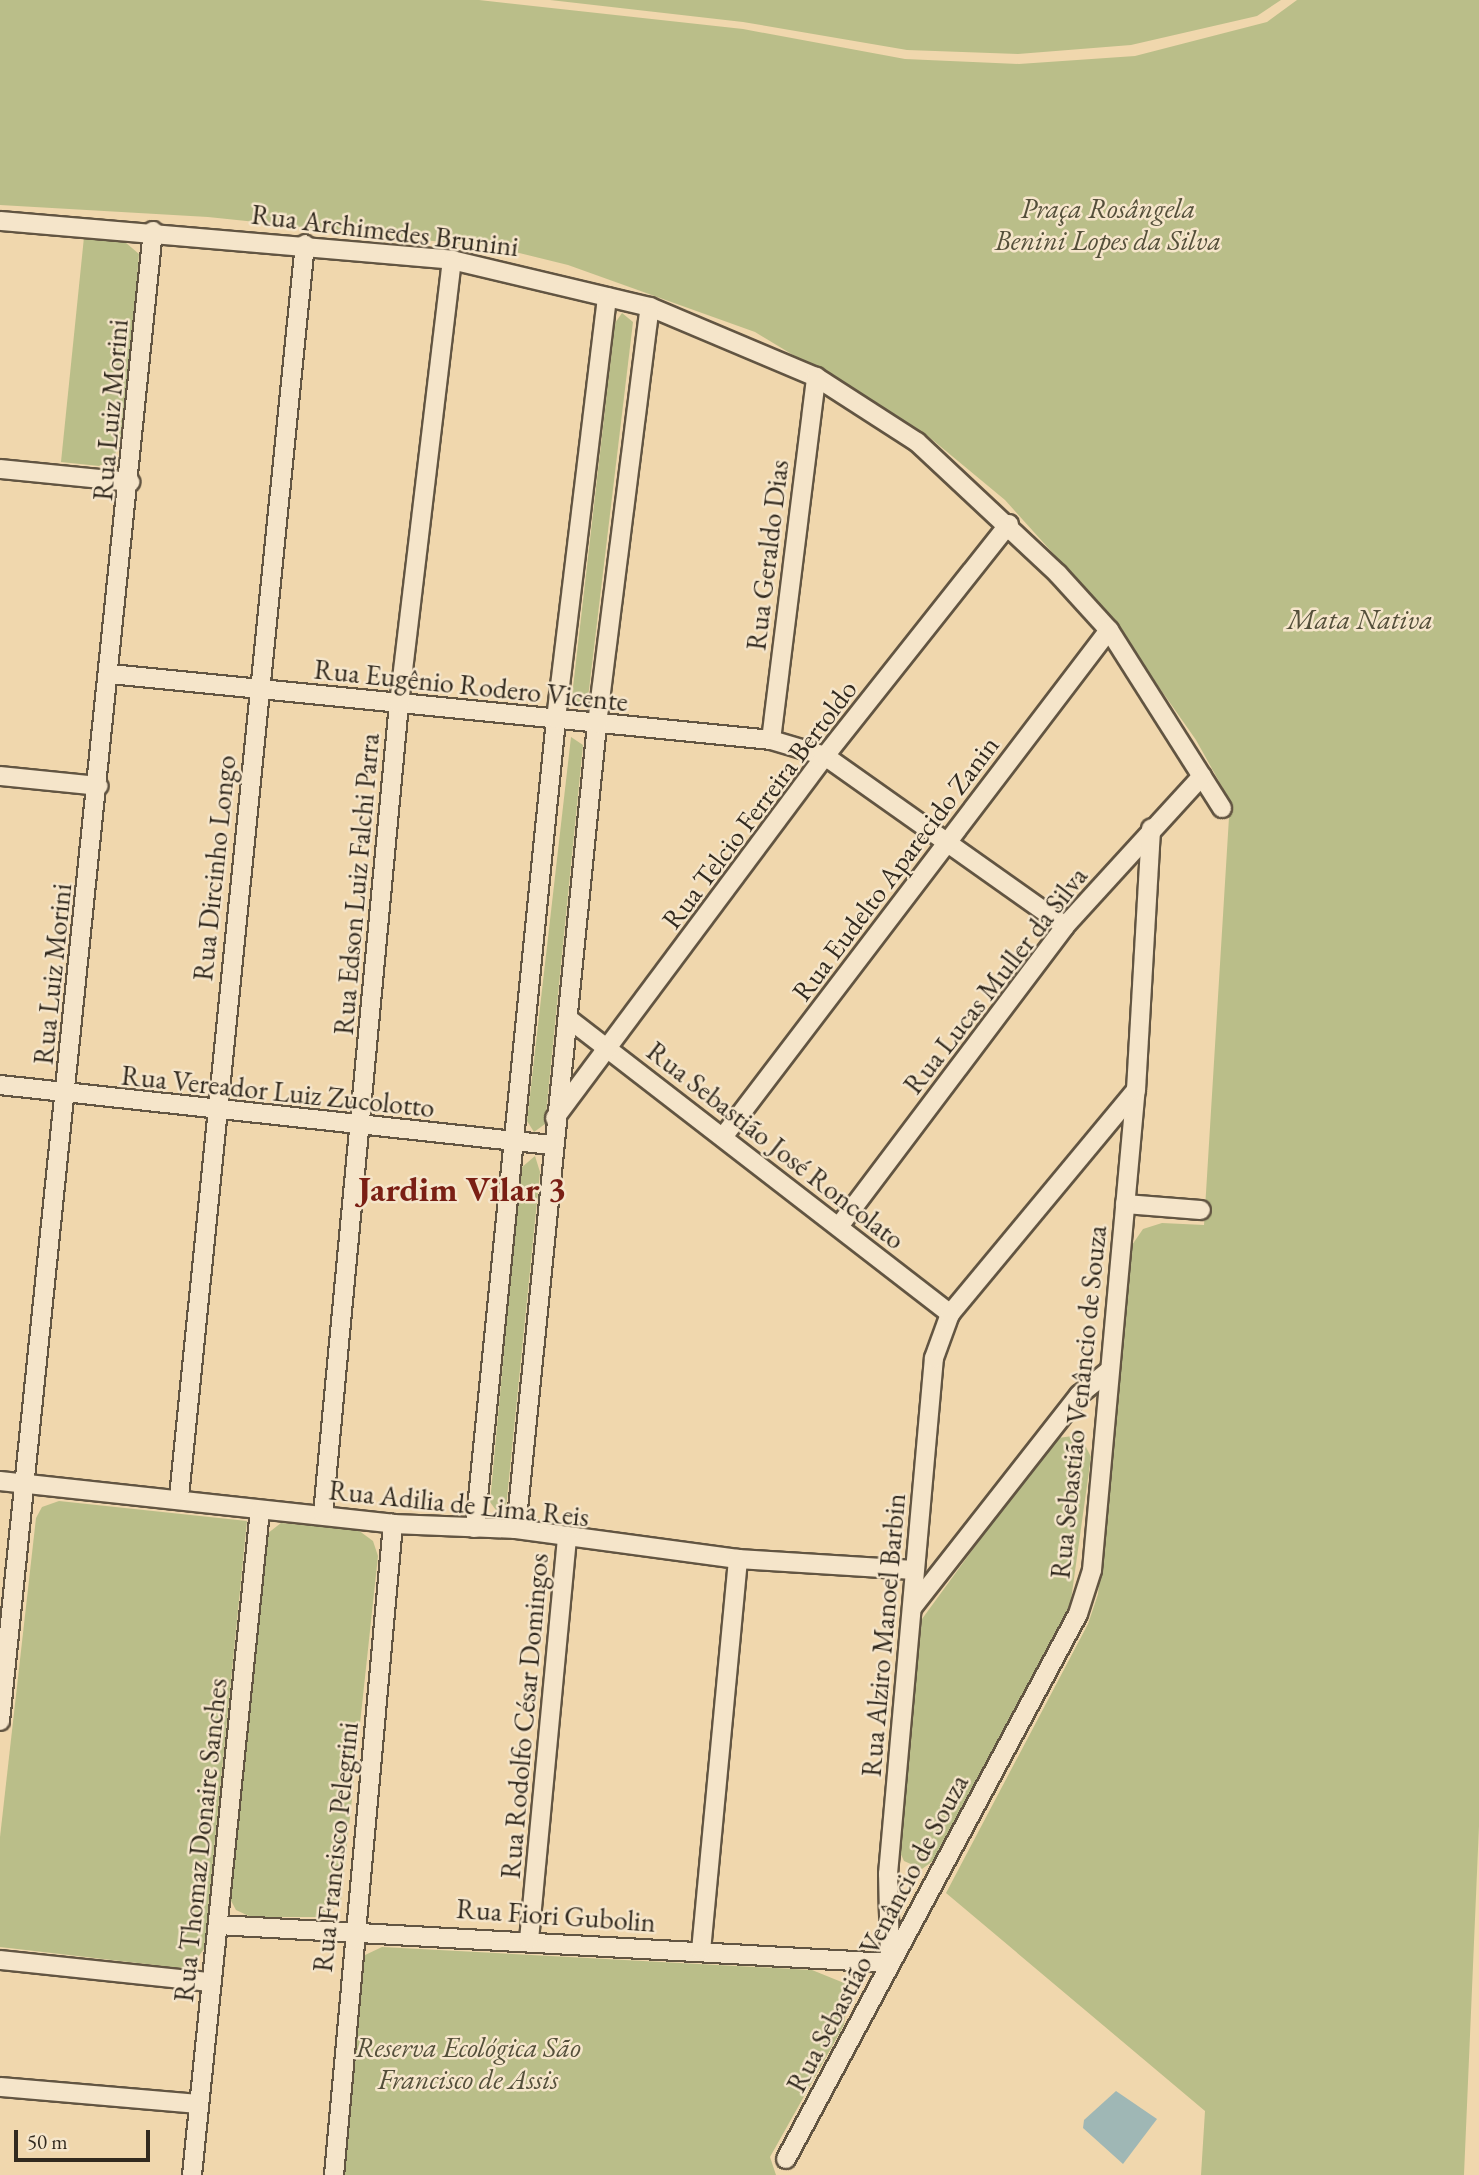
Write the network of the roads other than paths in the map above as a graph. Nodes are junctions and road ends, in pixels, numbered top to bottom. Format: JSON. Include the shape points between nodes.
{"nodes":[{"id":1,"x":0,"y":221,"type":"edge"},
{"id":2,"x":153,"y":231,"type":"junction"},
{"id":3,"x":305,"y":244,"type":"junction"},
{"id":4,"x":453,"y":260,"type":"junction"},
{"id":5,"x":607,"y":297,"type":"junction"},
{"id":6,"x":650,"y":307,"type":"junction"},
{"id":7,"x":816,"y":377,"type":"junction"},
{"id":8,"x":0,"y":469,"type":"edge"},
{"id":9,"x":130,"y":482,"type":"junction"},
{"id":10,"x":1010,"y":524,"type":"junction"},
{"id":11,"x":1109,"y":630,"type":"junction"},
{"id":12,"x":110,"y":674,"type":"junction"},
{"id":13,"x":259,"y":690,"type":"junction"},
{"id":14,"x":399,"y":704,"type":"junction"},
{"id":15,"x":556,"y":719,"type":"junction"},
{"id":16,"x":597,"y":724,"type":"junction"},
{"id":17,"x":771,"y":740,"type":"junction"},
{"id":18,"x":825,"y":756,"type":"junction"},
{"id":19,"x":0,"y":776,"type":"edge"},
{"id":20,"x":1202,"y":776,"type":"junction"},
{"id":21,"x":98,"y":786,"type":"junction"},
{"id":22,"x":1222,"y":808,"type":"dead end"},
{"id":23,"x":1152,"y":828,"type":"junction"},
{"id":24,"x":947,"y":842,"type":"junction"},
{"id":25,"x":1065,"y":926,"type":"junction"},
{"id":26,"x":569,"y":1019,"type":"junction"},
{"id":27,"x":610,"y":1050,"type":"junction"},
{"id":28,"x":0,"y":1085,"type":"edge"},
{"id":29,"x":1136,"y":1090,"type":"junction"},
{"id":30,"x":66,"y":1093,"type":"junction"},
{"id":31,"x":215,"y":1112,"type":"junction"},
{"id":32,"x":555,"y":1118,"type":"junction"},
{"id":33,"x":359,"y":1128,"type":"junction"},
{"id":34,"x":723,"y":1137,"type":"junction"},
{"id":35,"x":518,"y":1142,"type":"junction"},
{"id":36,"x":551,"y":1145,"type":"junction"},
{"id":37,"x":1125,"y":1204,"type":"junction"},
{"id":38,"x":1201,"y":1210,"type":"dead end"},
{"id":39,"x":840,"y":1225,"type":"junction"},
{"id":40,"x":950,"y":1314,"type":"junction"},
{"id":41,"x":1109,"y":1371,"type":"junction"},
{"id":42,"x":0,"y":1481,"type":"edge"},
{"id":43,"x":25,"y":1484,"type":"junction"},
{"id":44,"x":179,"y":1497,"type":"junction"},
{"id":45,"x":260,"y":1510,"type":"junction"},
{"id":46,"x":323,"y":1514,"type":"junction"},
{"id":47,"x":393,"y":1524,"type":"junction"},
{"id":48,"x":475,"y":1528,"type":"junction"},
{"id":49,"x":516,"y":1529,"type":"junction"},
{"id":50,"x":567,"y":1540,"type":"junction"},
{"id":51,"x":738,"y":1559,"type":"junction"},
{"id":52,"x":914,"y":1570,"type":"junction"},
{"id":53,"x":912,"y":1608,"type":"junction"},
{"id":54,"x":0,"y":1721,"type":"edge"},
{"id":55,"x":218,"y":1925,"type":"junction"},
{"id":56,"x":352,"y":1929,"type":"junction"},
{"id":57,"x":529,"y":1940,"type":"junction"},
{"id":58,"x":701,"y":1951,"type":"junction"},
{"id":59,"x":0,"y":1960,"type":"edge"},
{"id":60,"x":890,"y":1963,"type":"junction"},
{"id":61,"x":211,"y":1982,"type":"junction"},
{"id":62,"x":0,"y":2087,"type":"edge"},
{"id":63,"x":198,"y":2104,"type":"junction"},
{"id":64,"x":786,"y":2159,"type":"dead end"},
{"id":65,"x":192,"y":2175,"type":"edge"},
{"id":66,"x":334,"y":2175,"type":"edge"}],
"edges":[{"from":1,"to":2,"type":"street","name":"Rua Archimedes Brunini"},
{"from":2,"to":3,"type":"street","name":"Rua Archimedes Brunini"},
{"from":2,"to":9,"type":"street","name":"Rua Luiz Morini"},
{"from":3,"to":4,"type":"street","name":"Rua Archimedes Brunini"},
{"from":3,"to":13,"type":"street","name":"Rua Dircinho Longo"},
{"from":4,"to":5,"type":"street","name":"Rua Archimedes Brunini"},
{"from":4,"to":14,"type":"street","name":"Rua Edson Luiz Falchi Parra"},
{"from":5,"to":6,"type":"street","name":"Rua Archimedes Brunini"},
{"from":5,"to":15,"type":"street"},
{"from":6,"to":7,"type":"street","name":"Rua Archimedes Brunini"},
{"from":6,"to":16,"type":"street"},
{"from":7,"to":10,"type":"street","name":"Rua Archimedes Brunini","via":[[917,442]]},
{"from":7,"to":17,"type":"street","name":"Rua Geraldo Dias"},
{"from":8,"to":9,"type":"street"},
{"from":9,"to":12,"type":"street","name":"Rua Luiz Morini"},
{"from":10,"to":11,"type":"street","name":"Rua Archimedes Brunini"},
{"from":10,"to":18,"type":"street","name":"Rua Telcio Ferreira Bertoldo"},
{"from":11,"to":20,"type":"street","name":"Rua Archimedes Brunini"},
{"from":11,"to":24,"type":"street","name":"Rua Eudelto Aparecido Zanin"},
{"from":12,"to":13,"type":"street","name":"Rua Eugênio Rodero Vicente"},
{"from":12,"to":21,"type":"street","name":"Rua Luiz Morini"},
{"from":13,"to":14,"type":"street","name":"Rua Eugênio Rodero Vicente"},
{"from":13,"to":31,"type":"street","name":"Rua Dircinho Longo"},
{"from":14,"to":15,"type":"street","name":"Rua Eugênio Rodero Vicente"},
{"from":14,"to":33,"type":"street","name":"Rua Edson Luiz Falchi Parra"},
{"from":15,"to":16,"type":"street","name":"Rua Eugênio Rodero Vicente"},
{"from":15,"to":35,"type":"street"},
{"from":16,"to":17,"type":"street","name":"Rua Eugênio Rodero Vicente"},
{"from":16,"to":26,"type":"street"},
{"from":17,"to":18,"type":"street","name":"Rua Eugênio Rodero Vicente"},
{"from":18,"to":24,"type":"street","name":"Rua Eugênio Rodero Vicente"},
{"from":18,"to":27,"type":"street","name":"Rua Telcio Ferreira Bertoldo"},
{"from":19,"to":21,"type":"street"},
{"from":20,"to":22,"type":"street","name":"Rua Archimedes Brunini"},
{"from":20,"to":23,"type":"street","name":"Rua Lucas Muller da Silva"},
{"from":21,"to":30,"type":"street","name":"Rua Luiz Morini"},
{"from":23,"to":25,"type":"street","name":"Rua Lucas Muller da Silva"},
{"from":23,"to":29,"type":"street","name":"Rua Sebastião Venâncio de Souza"},
{"from":24,"to":25,"type":"street","name":"Rua Eugênio Rodero Vicente"},
{"from":24,"to":34,"type":"street","name":"Rua Eudelto Aparecido Zanin"},
{"from":25,"to":39,"type":"street","name":"Rua Lucas Muller da Silva"},
{"from":26,"to":27,"type":"street","name":"Rua Sebastião José Roncolato"},
{"from":26,"to":32,"type":"street"},
{"from":27,"to":32,"type":"street","name":"Rua Telcio Ferreira Bertoldo"},
{"from":27,"to":34,"type":"street","name":"Rua Sebastião José Roncolato"},
{"from":28,"to":30,"type":"street","name":"Rua Vereador Luiz Zucolotto"},
{"from":29,"to":37,"type":"street","name":"Rua Sebastião Venâncio de Souza"},
{"from":29,"to":40,"type":"street","name":"Rua Alziro Manoel Barbin"},
{"from":30,"to":31,"type":"street","name":"Rua Vereador Luiz Zucolotto"},
{"from":30,"to":43,"type":"street","name":"Rua Luiz Morini"},
{"from":31,"to":33,"type":"street","name":"Rua Vereador Luiz Zucolotto"},
{"from":31,"to":44,"type":"street","name":"Rua Dircinho Longo"},
{"from":32,"to":36,"type":"street"},
{"from":33,"to":35,"type":"street","name":"Rua Vereador Luiz Zucolotto"},
{"from":33,"to":46,"type":"street","name":"Rua Edson Luiz Falchi Parra"},
{"from":34,"to":39,"type":"street","name":"Rua Sebastião José Roncolato"},
{"from":35,"to":36,"type":"street","name":"Rua Vereador Luiz Zucolotto"},
{"from":35,"to":48,"type":"street"},
{"from":36,"to":49,"type":"street"},
{"from":37,"to":38,"type":"street"},
{"from":37,"to":41,"type":"street","name":"Rua Sebastião Venâncio de Souza"},
{"from":39,"to":40,"type":"street","name":"Rua Sebastião José Roncolato"},
{"from":40,"to":52,"type":"street","name":"Rua Alziro Manoel Barbin","via":[[934,1358]]},
{"from":41,"to":53,"type":"street","via":[[1079,1395]]},
{"from":41,"to":60,"type":"street","name":"Rua Sebastião Venâncio de Souza","via":[[1092,1570],[1078,1614]]},
{"from":42,"to":43,"type":"street","name":"Rua Adilia de Lima Reis"},
{"from":43,"to":44,"type":"street","name":"Rua Adilia de Lima Reis"},
{"from":43,"to":54,"type":"street","name":"Rua Luiz Morini"},
{"from":44,"to":45,"type":"street","name":"Rua Adilia de Lima Reis"},
{"from":45,"to":46,"type":"street","name":"Rua Adilia de Lima Reis"},
{"from":45,"to":55,"type":"street","name":"Rua Thomaz Donaire Sanches"},
{"from":46,"to":47,"type":"street","name":"Rua Adilia de Lima Reis"},
{"from":47,"to":48,"type":"street","name":"Rua Adilia de Lima Reis"},
{"from":47,"to":56,"type":"street","name":"Rua Francisco Pelegrini"},
{"from":48,"to":49,"type":"street","name":"Rua Adilia de Lima Reis"},
{"from":49,"to":50,"type":"street","name":"Rua Adilia de Lima Reis"},
{"from":50,"to":51,"type":"street","name":"Rua Adilia de Lima Reis"},
{"from":50,"to":57,"type":"street","name":"Rua Rodolfo César Domingos"},
{"from":51,"to":52,"type":"street","name":"Rua Adilia de Lima Reis"},
{"from":51,"to":58,"type":"street"},
{"from":52,"to":53,"type":"street","name":"Rua Alziro Manoel Barbin"},
{"from":53,"to":60,"type":"street","name":"Rua Alziro Manoel Barbin","via":[[888,1874]]},
{"from":55,"to":56,"type":"street","name":"Rua Fiori Gubolin"},
{"from":55,"to":61,"type":"street","name":"Rua Thomaz Donaire Sanches"},
{"from":56,"to":57,"type":"street","name":"Rua Fiori Gubolin"},
{"from":56,"to":66,"type":"street","name":"Rua Francisco Pelegrini"},
{"from":57,"to":58,"type":"street","name":"Rua Fiori Gubolin"},
{"from":58,"to":60,"type":"street","name":"Rua Fiori Gubolin"},
{"from":59,"to":61,"type":"street"},
{"from":60,"to":64,"type":"street","name":"Rua Sebastião Venâncio de Souza"},
{"from":61,"to":63,"type":"street","name":"Rua Thomaz Donaire Sanches"},
{"from":62,"to":63,"type":"street"},
{"from":63,"to":65,"type":"street","name":"Rua Thomaz Donaire Sanches"}]}
